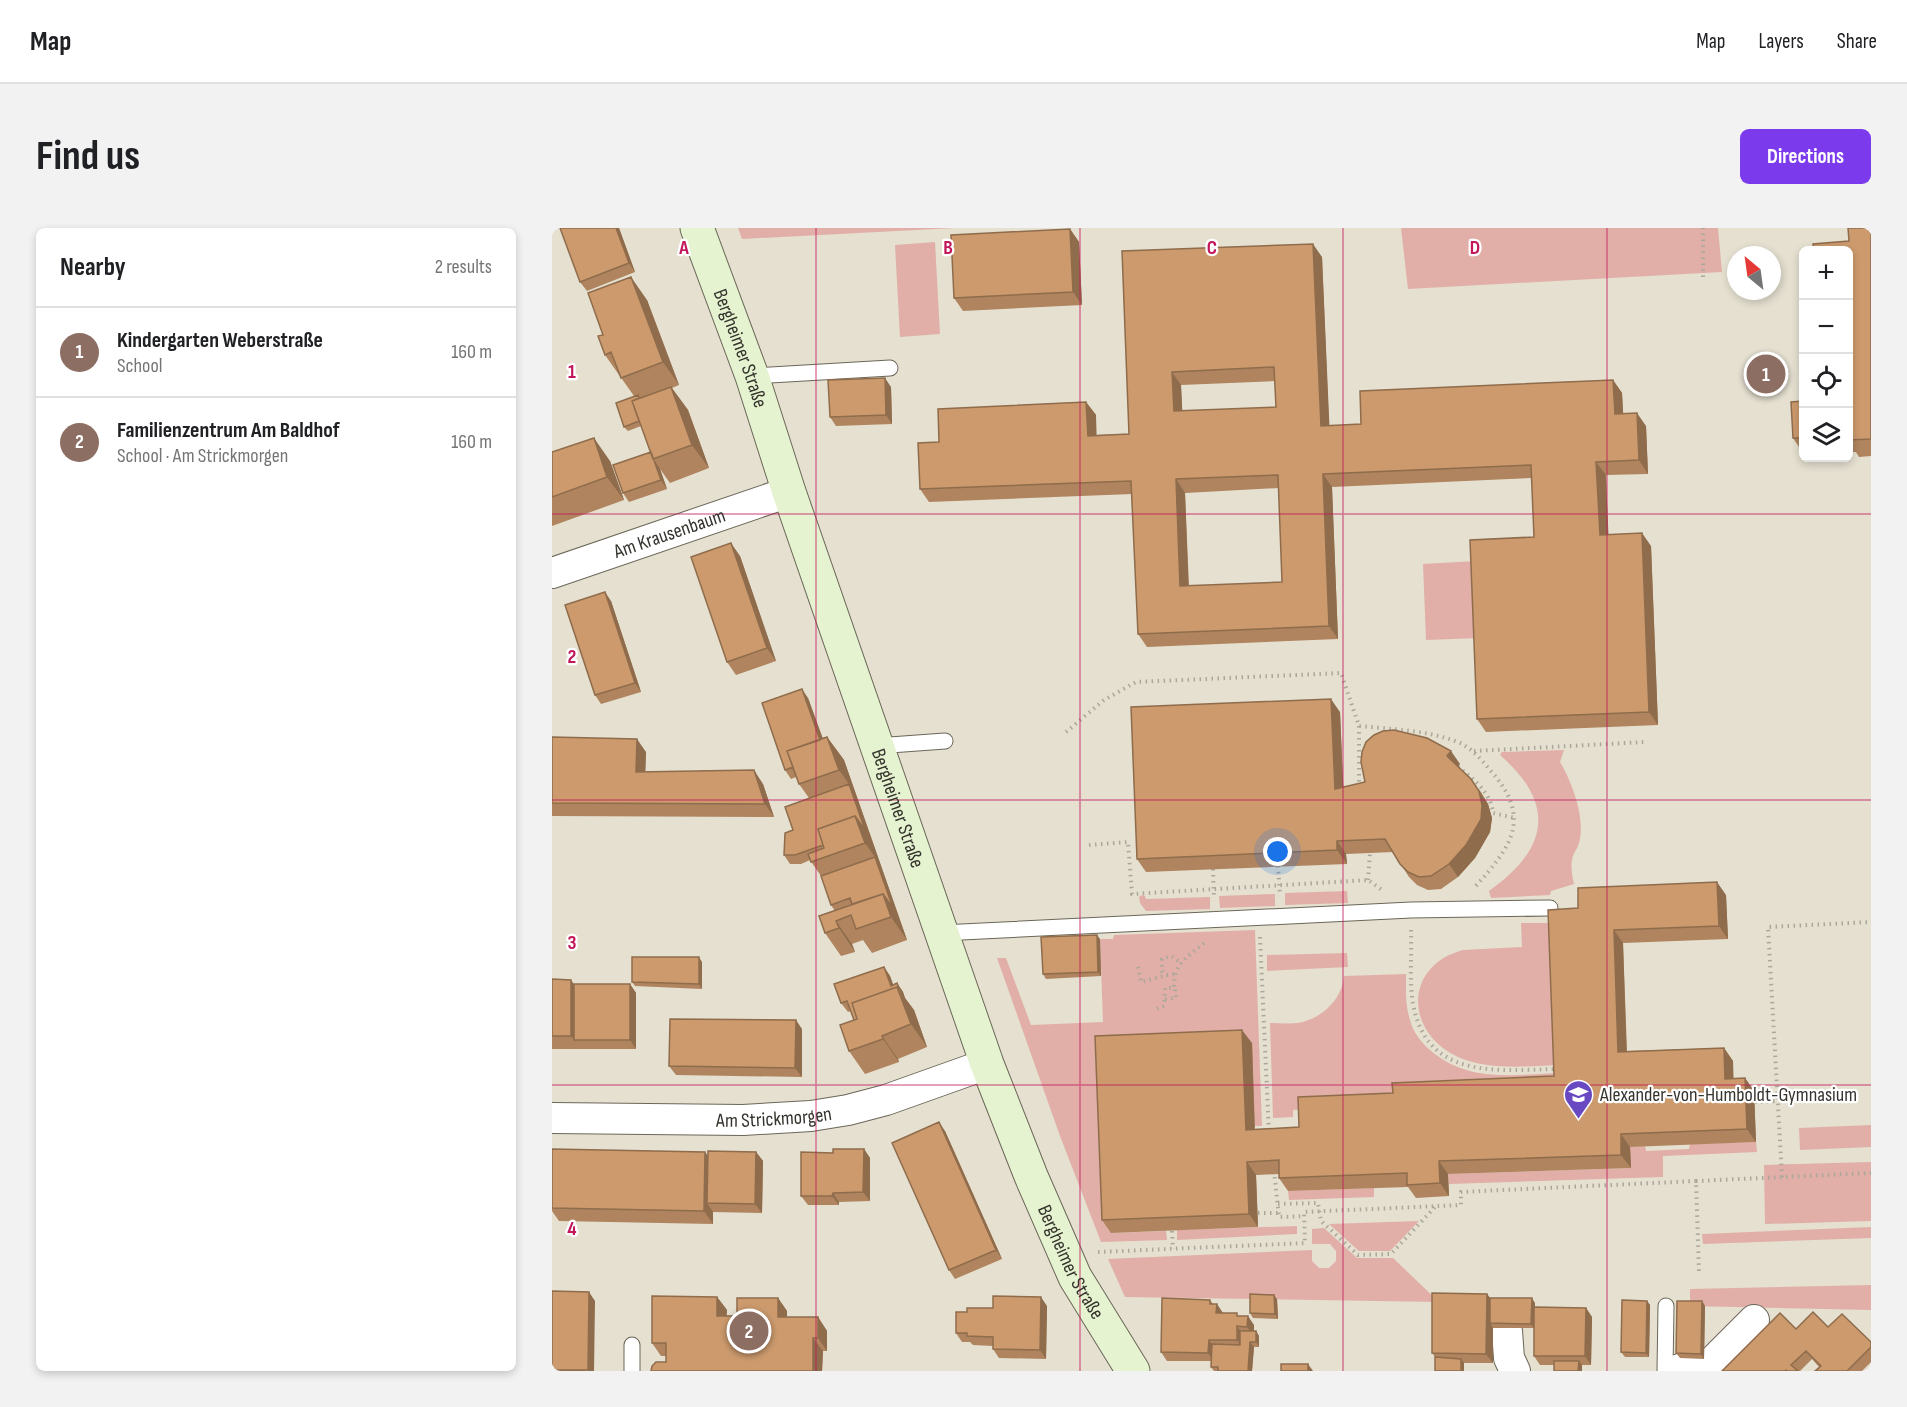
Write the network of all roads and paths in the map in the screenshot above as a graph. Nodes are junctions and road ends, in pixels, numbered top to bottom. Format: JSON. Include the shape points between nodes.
{"nodes":[{"id":1,"x":697,"y":228,"type":"edge"},
{"id":2,"x":1703,"y":228,"type":"edge"},
{"id":3,"x":1703,"y":277,"type":"dead end"},
{"id":4,"x":890,"y":368,"type":"dead end"},
{"id":5,"x":752,"y":376,"type":"junction"},
{"id":6,"x":789,"y":492,"type":"junction"},
{"id":7,"x":552,"y":573,"type":"edge"},
{"id":8,"x":1359,"y":726,"type":"junction"},
{"id":9,"x":1066,"y":732,"type":"dead end"},
{"id":10,"x":945,"y":741,"type":"dead end"},
{"id":11,"x":1645,"y":741,"type":"dead end"},
{"id":12,"x":876,"y":746,"type":"junction"},
{"id":13,"x":1473,"y":751,"type":"junction"},
{"id":14,"x":1458,"y":767,"type":"edge"},
{"id":15,"x":1359,"y":798,"type":"edge"},
{"id":16,"x":1515,"y":818,"type":"junction"},
{"id":17,"x":1089,"y":845,"type":"dead end"},
{"id":18,"x":1370,"y":853,"type":"edge"},
{"id":19,"x":1368,"y":880,"type":"junction"},
{"id":20,"x":1473,"y":888,"type":"dead end"},
{"id":21,"x":1386,"y":893,"type":"dead end"},
{"id":22,"x":1550,"y":908,"type":"edge"},
{"id":23,"x":1411,"y":910,"type":"junction"},
{"id":24,"x":1259,"y":919,"type":"junction"},
{"id":25,"x":1215,"y":921,"type":"junction"},
{"id":26,"x":1871,"y":922,"type":"edge"},
{"id":27,"x":941,"y":933,"type":"junction"},
{"id":28,"x":1180,"y":962,"type":"junction"},
{"id":29,"x":1138,"y":967,"type":"dead end"},
{"id":30,"x":1174,"y":974,"type":"junction"},
{"id":31,"x":1167,"y":975,"type":"junction"},
{"id":32,"x":1174,"y":988,"type":"junction"},
{"id":33,"x":1165,"y":999,"type":"junction"},
{"id":34,"x":1156,"y":1009,"type":"dead end"},
{"id":35,"x":987,"y":1065,"type":"junction"},
{"id":36,"x":1563,"y":1069,"type":"edge"},
{"id":37,"x":1778,"y":1101,"type":"junction"},
{"id":38,"x":1755,"y":1102,"type":"dead end"},
{"id":39,"x":552,"y":1118,"type":"edge"},
{"id":40,"x":1270,"y":1144,"type":"edge"},
{"id":41,"x":1273,"y":1164,"type":"edge"},
{"id":42,"x":1871,"y":1173,"type":"edge"},
{"id":43,"x":1782,"y":1177,"type":"junction"},
{"id":44,"x":1696,"y":1181,"type":"junction"},
{"id":45,"x":1278,"y":1204,"type":"junction"},
{"id":46,"x":1436,"y":1206,"type":"junction"},
{"id":47,"x":1319,"y":1211,"type":"junction"},
{"id":48,"x":1258,"y":1213,"type":"dead end"},
{"id":49,"x":1279,"y":1213,"type":"junction"},
{"id":50,"x":1304,"y":1216,"type":"junction"},
{"id":51,"x":1172,"y":1231,"type":"edge"},
{"id":52,"x":1173,"y":1249,"type":"junction"},
{"id":53,"x":1065,"y":1254,"type":"junction"},
{"id":54,"x":1699,"y":1272,"type":"dead end"},
{"id":55,"x":1666,"y":1306,"type":"dead end"},
{"id":56,"x":1754,"y":1320,"type":"dead end"},
{"id":57,"x":1507,"y":1331,"type":"edge"},
{"id":58,"x":632,"y":1345,"type":"dead end"},
{"id":59,"x":1706,"y":1370,"type":"edge"},
{"id":60,"x":632,"y":1371,"type":"edge"},
{"id":61,"x":1133,"y":1371,"type":"edge"},
{"id":62,"x":1515,"y":1371,"type":"edge"},
{"id":63,"x":1665,"y":1371,"type":"edge"},
{"id":64,"x":1674,"y":1371,"type":"edge"}],
"edges":[{"from":1,"to":5,"type":"main road","name":"Bergheimer Straße"},
{"from":2,"to":3,"type":"path"},
{"from":4,"to":5,"type":"lane"},
{"from":5,"to":6,"type":"main road","name":"Bergheimer Straße"},
{"from":6,"to":7,"type":"street","name":"Am Krausenbaum"},
{"from":6,"to":12,"type":"main road","name":"Bergheimer Straße"},
{"from":8,"to":9,"type":"path","via":[[1341,673],[1136,682],[1104,700]]},
{"from":8,"to":13,"type":"path","via":[[1438,737]]},
{"from":8,"to":15,"type":"path"},
{"from":10,"to":12,"type":"lane"},
{"from":11,"to":13,"type":"path"},
{"from":12,"to":27,"type":"main road","name":"Bergheimer Straße"},
{"from":13,"to":16,"type":"path","via":[[1506,790]]},
{"from":14,"to":16,"type":"path","via":[[1481,788],[1493,813]]},
{"from":16,"to":20,"type":"path","via":[[1514,831],[1504,851]]},
{"from":17,"to":19,"type":"path","via":[[1128,842],[1132,894]]},
{"from":18,"to":19,"type":"path"},
{"from":19,"to":21,"type":"path"},
{"from":22,"to":23,"type":"lane"},
{"from":23,"to":24,"type":"lane"},
{"from":23,"to":36,"type":"path","via":[[1413,1002],[1419,1029],[1437,1051],[1461,1065],[1490,1070]]},
{"from":24,"to":25,"type":"lane"},
{"from":24,"to":40,"type":"path"},
{"from":25,"to":27,"type":"lane"},
{"from":25,"to":28,"type":"path","via":[[1206,941]]},
{"from":26,"to":37,"type":"path","via":[[1768,927]]},
{"from":27,"to":35,"type":"main road","name":"Bergheimer Straße"},
{"from":28,"to":30,"type":"path"},
{"from":28,"to":31,"type":"path","via":[[1171,956],[1162,959],[1162,971]]},
{"from":29,"to":31,"type":"path","via":[[1142,982]]},
{"from":30,"to":31,"type":"path"},
{"from":30,"to":32,"type":"path"},
{"from":32,"to":33,"type":"path","via":[[1165,988]]},
{"from":32,"to":33,"type":"path","via":[[1176,998]]},
{"from":33,"to":34,"type":"path","via":[[1164,1006]]},
{"from":35,"to":39,"type":"street","name":"Am Strickmorgen","via":[[886,1100],[811,1116],[743,1120]]},
{"from":35,"to":53,"type":"main road","name":"Bergheimer Straße"},
{"from":37,"to":38,"type":"path"},
{"from":37,"to":43,"type":"path"},
{"from":41,"to":45,"type":"path"},
{"from":42,"to":43,"type":"path"},
{"from":43,"to":44,"type":"path"},
{"from":44,"to":46,"type":"path","via":[[1461,1192],[1461,1205]]},
{"from":44,"to":54,"type":"path"},
{"from":45,"to":47,"type":"path","via":[[1318,1203]]},
{"from":45,"to":49,"type":"path"},
{"from":46,"to":47,"type":"path"},
{"from":46,"to":47,"type":"path","via":[[1391,1254],[1358,1255],[1321,1221]]},
{"from":47,"to":50,"type":"path","via":[[1304,1212]]},
{"from":48,"to":49,"type":"path"},
{"from":49,"to":50,"type":"path","via":[[1279,1217]]},
{"from":50,"to":52,"type":"path","via":[[1305,1243]]},
{"from":51,"to":52,"type":"path"},
{"from":52,"to":53,"type":"path"},
{"from":53,"to":61,"type":"main road","name":"Bergheimer Straße","via":[[1087,1298]]},
{"from":55,"to":63,"type":"lane"},
{"from":56,"to":59,"type":"street"},
{"from":57,"to":62,"type":"street","via":[[1509,1358]]},
{"from":58,"to":60,"type":"lane"},
{"from":59,"to":64,"type":"street"}]}
